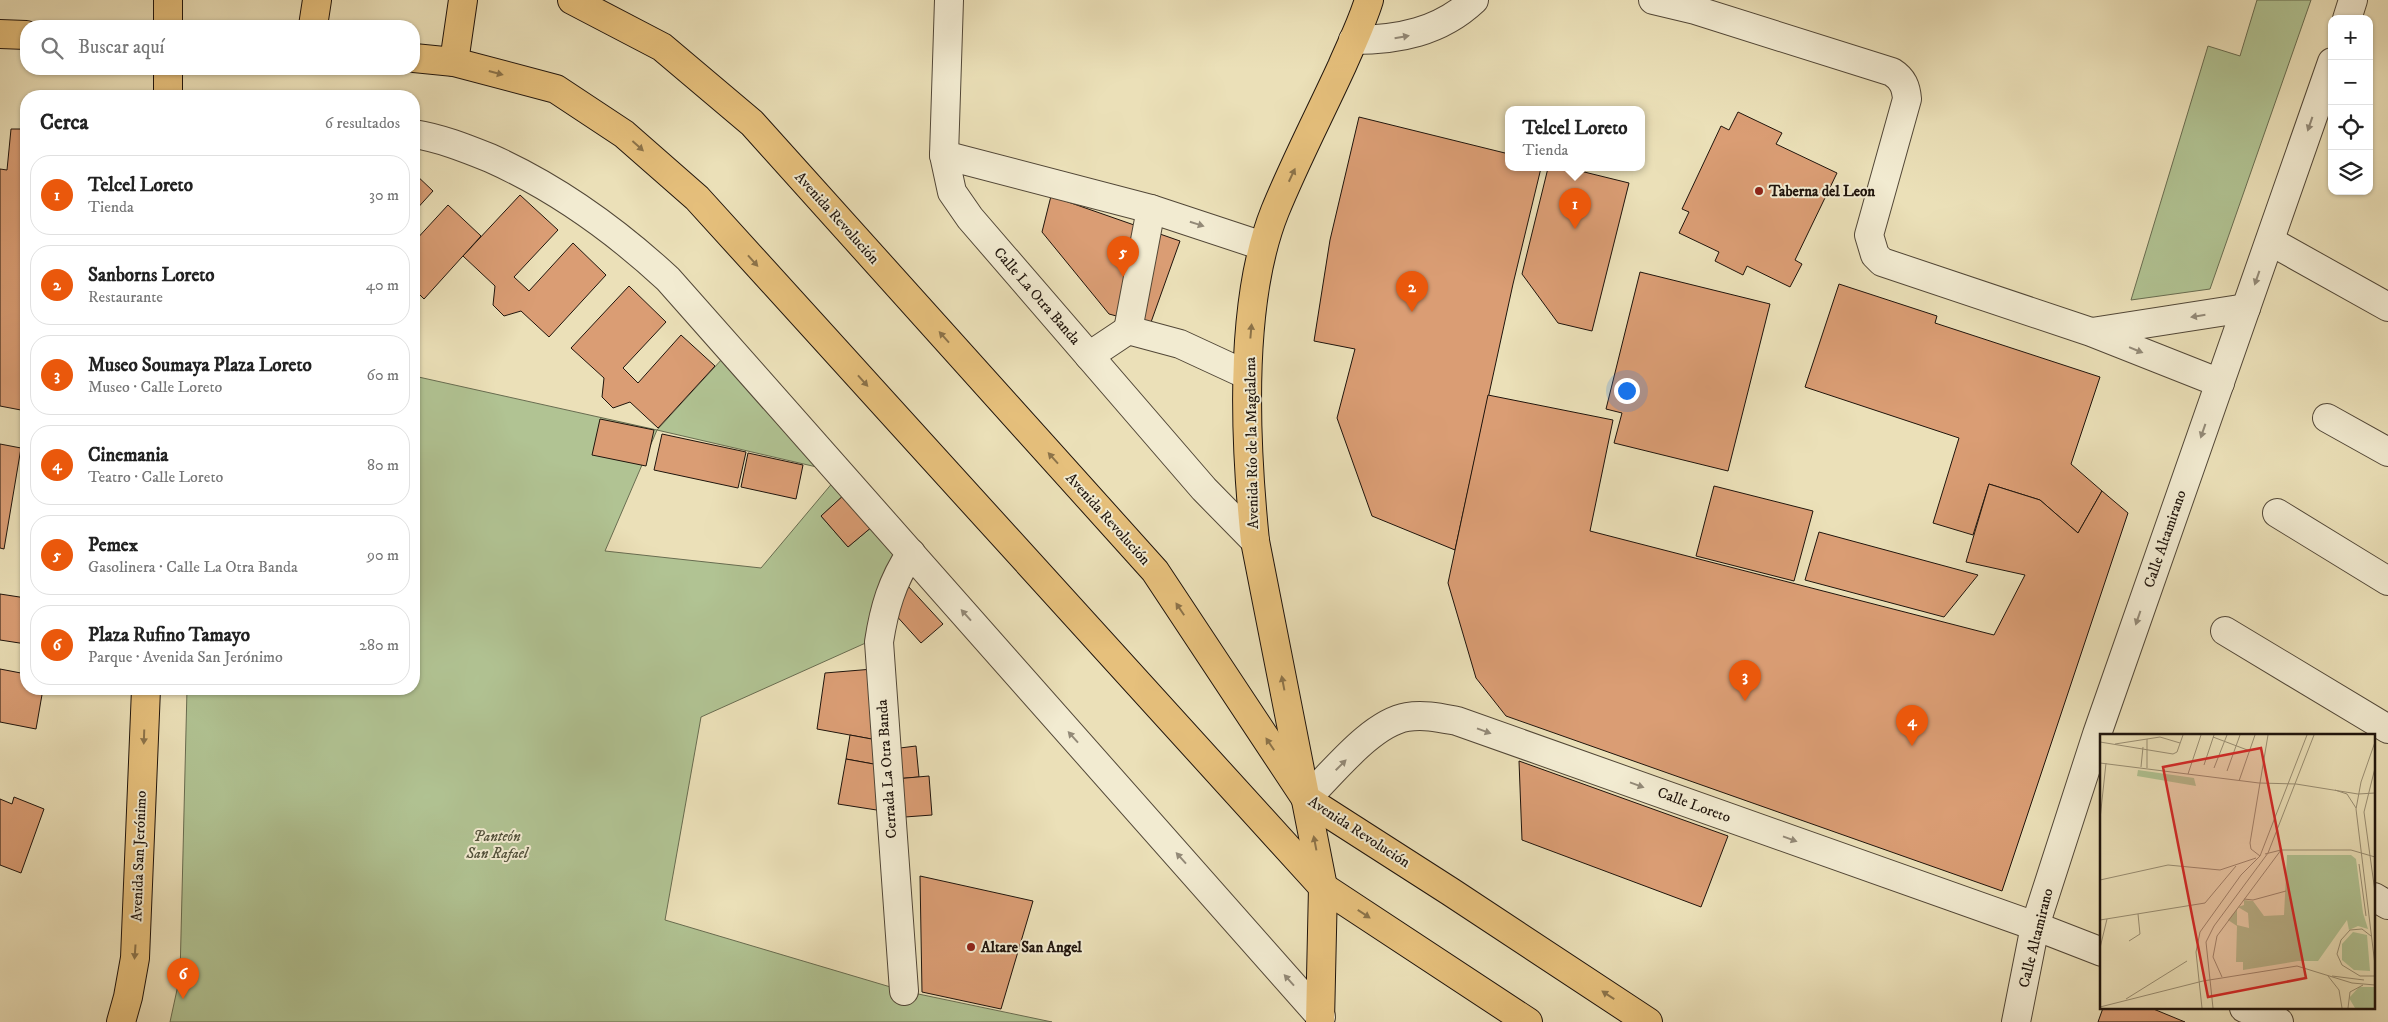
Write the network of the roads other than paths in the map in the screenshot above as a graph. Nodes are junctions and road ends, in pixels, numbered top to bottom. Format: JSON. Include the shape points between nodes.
{"nodes":[{"id":1,"x":168,"y":0,"type":"edge"},
{"id":2,"x":317,"y":0,"type":"edge"},
{"id":3,"x":463,"y":0,"type":"edge"},
{"id":4,"x":572,"y":0,"type":"edge"},
{"id":5,"x":949,"y":0,"type":"edge"},
{"id":6,"x":1369,"y":0,"type":"edge"},
{"id":7,"x":1474,"y":0,"type":"edge"},
{"id":8,"x":1653,"y":0,"type":"edge"},
{"id":9,"x":2353,"y":0,"type":"edge"},
{"id":10,"x":1696,"y":5,"type":"edge"},
{"id":11,"x":2348,"y":15,"type":"edge"},
{"id":12,"x":168,"y":20,"type":"edge"},
{"id":13,"x":314,"y":20,"type":"edge"},
{"id":14,"x":0,"y":34,"type":"edge"},
{"id":15,"x":20,"y":35,"type":"edge"},
{"id":16,"x":1353,"y":40,"type":"junction"},
{"id":17,"x":420,"y":59,"type":"edge"},
{"id":18,"x":454,"y":62,"type":"junction"},
{"id":19,"x":2328,"y":74,"type":"edge"},
{"id":20,"x":168,"y":75,"type":"edge"},
{"id":21,"x":168,"y":90,"type":"edge"},
{"id":22,"x":420,"y":135,"type":"edge"},
{"id":23,"x":944,"y":155,"type":"junction"},
{"id":24,"x":1151,"y":209,"type":"junction"},
{"id":25,"x":2270,"y":241,"type":"junction"},
{"id":26,"x":1264,"y":246,"type":"junction"},
{"id":27,"x":2388,"y":307,"type":"edge"},
{"id":28,"x":2246,"y":308,"type":"junction"},
{"id":29,"x":1128,"y":330,"type":"junction"},
{"id":30,"x":2091,"y":332,"type":"junction"},
{"id":31,"x":1089,"y":356,"type":"junction"},
{"id":32,"x":1247,"y":375,"type":"junction"},
{"id":33,"x":2220,"y":384,"type":"junction"},
{"id":34,"x":2327,"y":418,"type":"dead end"},
{"id":35,"x":2388,"y":452,"type":"edge"},
{"id":36,"x":2277,"y":513,"type":"dead end"},
{"id":37,"x":1255,"y":541,"type":"junction"},
{"id":38,"x":911,"y":553,"type":"junction"},
{"id":39,"x":2388,"y":581,"type":"edge"},
{"id":40,"x":2225,"y":631,"type":"dead end"},
{"id":41,"x":146,"y":695,"type":"edge"},
{"id":42,"x":2388,"y":729,"type":"edge"},
{"id":43,"x":2100,"y":734,"type":"edge"},
{"id":44,"x":2100,"y":735,"type":"edge"},
{"id":45,"x":1306,"y":800,"type":"junction"},
{"id":46,"x":1323,"y":887,"type":"junction"},
{"id":47,"x":2035,"y":926,"type":"junction"},
{"id":48,"x":2100,"y":951,"type":"edge"},
{"id":49,"x":904,"y":991,"type":"dead end"},
{"id":50,"x":2249,"y":1010,"type":"edge"},
{"id":51,"x":1320,"y":1019,"type":"edge"},
{"id":52,"x":121,"y":1022,"type":"edge"},
{"id":53,"x":1528,"y":1022,"type":"edge"},
{"id":54,"x":1648,"y":1022,"type":"edge"},
{"id":55,"x":2016,"y":1022,"type":"edge"},
{"id":56,"x":2279,"y":1022,"type":"edge"}],
"edges":[{"from":1,"to":12,"type":"main road"},
{"from":2,"to":13,"type":"main road"},
{"from":3,"to":18,"type":"main road"},
{"from":45,"to":4,"type":"main road","name":"Avenida Revolución","one_way":true,"via":[[1155,571],[752,123],[662,47]]},
{"from":5,"to":23,"type":"street","name":"Calle La Otra Banda"},
{"from":6,"to":16,"type":"main road","name":"Avenida Río de la Magdalena"},
{"from":16,"to":7,"type":"street","one_way":true,"via":[[1383,40],[1412,35],[1439,24]]},
{"from":8,"to":10,"type":"street"},
{"from":9,"to":11,"type":"street"},
{"from":10,"to":30,"type":"street","via":[[1892,72],[1903,82],[1907,99],[1869,235],[1875,255],[1882,262]]},
{"from":14,"to":15,"type":"main road"},
{"from":26,"to":16,"type":"main road","name":"Avenida Río de la Magdalena","one_way":true,"via":[[1275,211]]},
{"from":17,"to":18,"type":"main road"},
{"from":18,"to":46,"type":"main road","one_way":true,"via":[[556,89],[624,134],[697,198]]},
{"from":19,"to":25,"type":"street","name":"Calle Altamirano","one_way":true},
{"from":20,"to":21,"type":"main road"},
{"from":22,"to":38,"type":"street","via":[[514,169],[593,216],[632,246],[675,286]]},
{"from":23,"to":24,"type":"street"},
{"from":23,"to":31,"type":"street","name":"Calle La Otra Banda","via":[[952,192],[970,218]]},
{"from":24,"to":26,"type":"street","one_way":true},
{"from":24,"to":29,"type":"street"},
{"from":25,"to":27,"type":"street"},
{"from":25,"to":28,"type":"street","name":"Calle Altamirano","one_way":true},
{"from":32,"to":26,"type":"main road","name":"Avenida Río de la Magdalena","one_way":true,"via":[[1255,288]]},
{"from":28,"to":30,"type":"street","one_way":true},
{"from":28,"to":33,"type":"street","name":"Calle Altamirano"},
{"from":29,"to":31,"type":"street"},
{"from":29,"to":32,"type":"street","via":[[1180,344]]},
{"from":30,"to":33,"type":"street","one_way":true},
{"from":31,"to":37,"type":"street","name":"Calle La Otra Banda","via":[[1204,489]]},
{"from":32,"to":37,"type":"main road","name":"Avenida Río de la Magdalena","via":[[1250,499]]},
{"from":33,"to":43,"type":"street","name":"Calle Altamirano","one_way":true},
{"from":34,"to":35,"type":"street"},
{"from":36,"to":39,"type":"street"},
{"from":45,"to":37,"type":"main road","name":"Avenida Río de la Magdalena","one_way":true},
{"from":38,"to":49,"type":"street","name":"Cerrada La Otra Banda","via":[[889,594],[879,642]]},
{"from":51,"to":38,"type":"street","one_way":true},
{"from":40,"to":42,"type":"street"},
{"from":41,"to":52,"type":"main road","name":"Avenida San Jerónimo","one_way":true,"via":[[135,958]]},
{"from":44,"to":47,"type":"street","name":"Calle Altamirano"},
{"from":46,"to":45,"type":"main road","name":"Avenida Río de la Magdalena","one_way":true},
{"from":45,"to":47,"type":"street","name":"Calle Loreto","one_way":true,"via":[[1377,730],[1408,716],[1433,717],[1467,725]]},
{"from":54,"to":45,"type":"main road","name":"Avenida Revolución","one_way":true},
{"from":46,"to":51,"type":"main road","name":"Avenida Río de la Magdalena"},
{"from":46,"to":53,"type":"main road","one_way":true},
{"from":47,"to":48,"type":"street","name":"Calle Loreto"},
{"from":47,"to":55,"type":"street","name":"Calle Altamirano"},
{"from":50,"to":56,"type":"street"}]}
